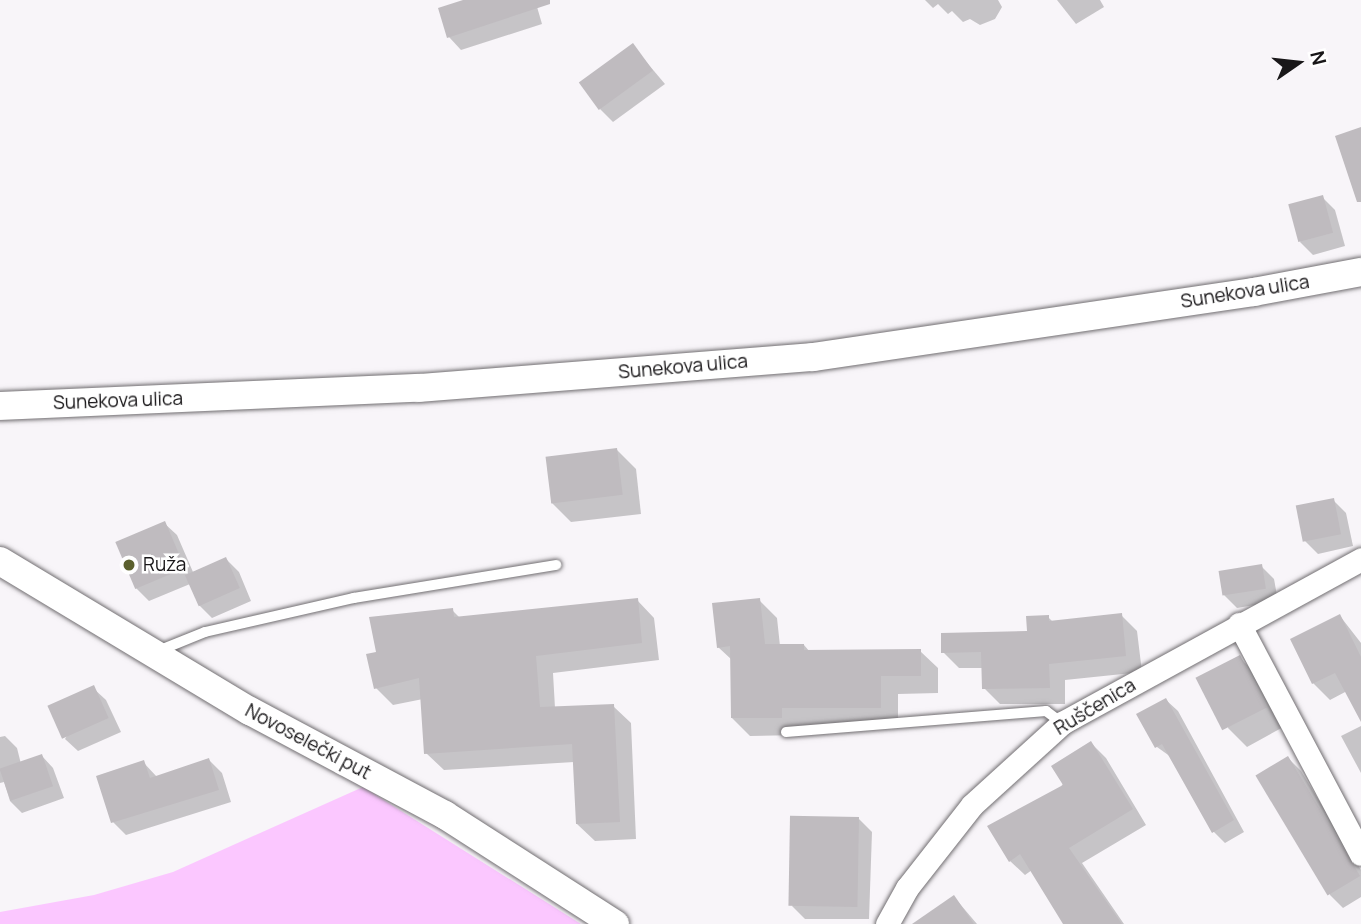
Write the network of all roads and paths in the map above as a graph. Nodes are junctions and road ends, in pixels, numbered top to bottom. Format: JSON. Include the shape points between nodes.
{"nodes":[{"id":1,"x":1361,"y":272,"type":"edge"},
{"id":2,"x":0,"y":406,"type":"edge"},
{"id":3,"x":1361,"y":559,"type":"edge"},
{"id":4,"x":0,"y":561,"type":"edge"},
{"id":5,"x":556,"y":565,"type":"dead end"},
{"id":6,"x":1238,"y":624,"type":"junction"},
{"id":7,"x":153,"y":653,"type":"junction"},
{"id":8,"x":1062,"y":723,"type":"junction"},
{"id":9,"x":786,"y":732,"type":"dead end"},
{"id":10,"x":1361,"y":854,"type":"edge"},
{"id":11,"x":615,"y":924,"type":"edge"},
{"id":12,"x":887,"y":924,"type":"edge"}],
"edges":[{"from":1,"to":2,"type":"street","name":"Sunekova ulica","via":[[813,357],[419,388]]},
{"from":3,"to":6,"type":"street","name":"Ruščenica"},
{"from":4,"to":7,"type":"street","name":"Novoselečki put"},
{"from":5,"to":7,"type":"lane","via":[[354,598],[205,632]]},
{"from":6,"to":8,"type":"street","name":"Ruščenica"},
{"from":6,"to":10,"type":"street"},
{"from":7,"to":11,"type":"street","name":"Novoselečki put","via":[[445,816]]},
{"from":8,"to":9,"type":"lane","via":[[1046,711]]},
{"from":8,"to":12,"type":"street","name":"Ruščenica","via":[[972,805],[907,887]]}]}
